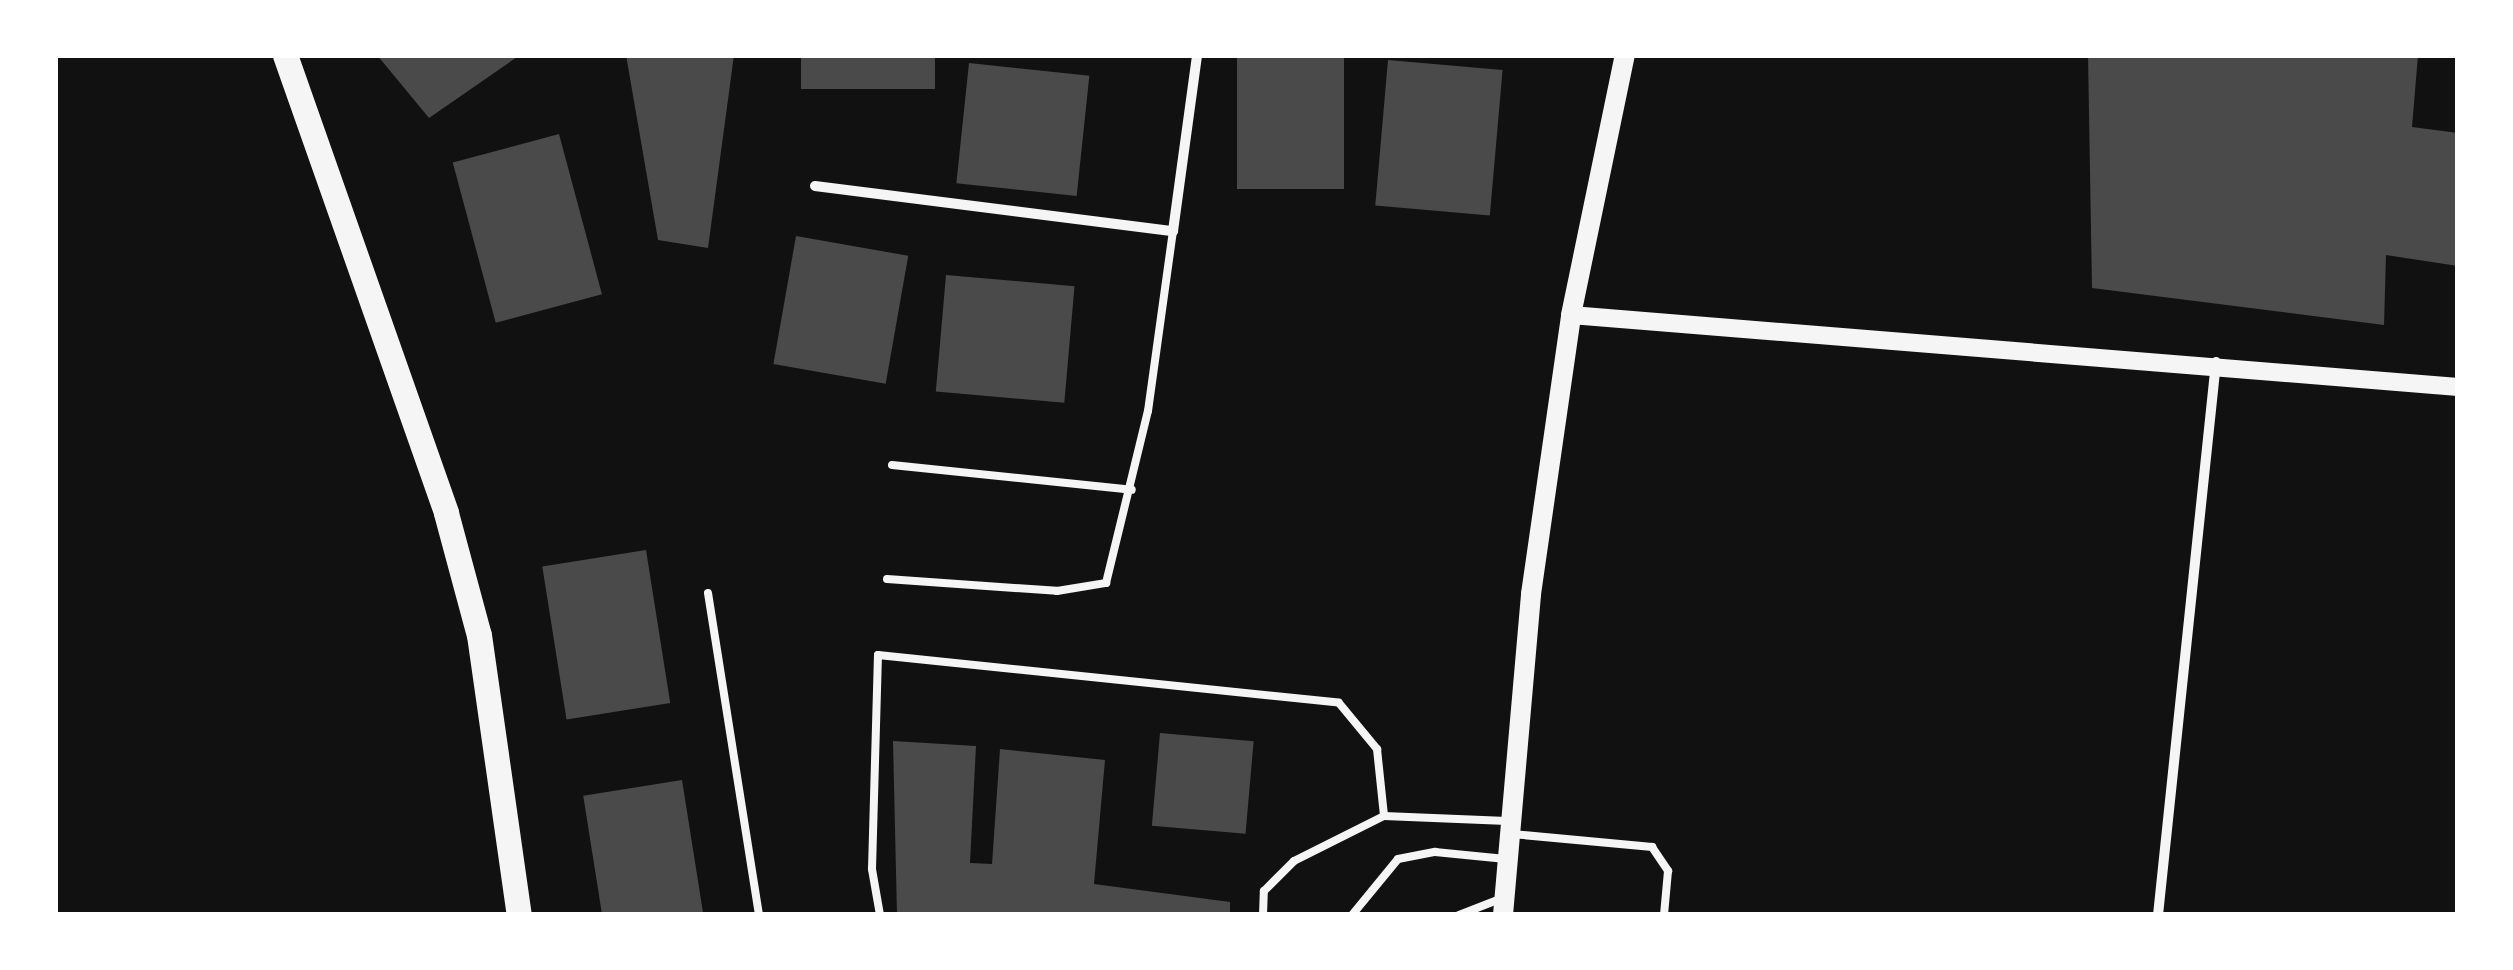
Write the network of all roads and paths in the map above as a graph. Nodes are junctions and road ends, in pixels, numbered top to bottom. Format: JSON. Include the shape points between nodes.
{"nodes":[{"id":1,"x":286,"y":55,"type":"edge"},
{"id":2,"x":1197,"y":55,"type":"edge"},
{"id":3,"x":1625,"y":55,"type":"edge"},
{"id":4,"x":814,"y":186,"type":"dead end"},
{"id":5,"x":1173,"y":231,"type":"junction"},
{"id":6,"x":1572,"y":315,"type":"junction"},
{"id":7,"x":2216,"y":362,"type":"junction"},
{"id":8,"x":2458,"y":386,"type":"edge"},
{"id":9,"x":892,"y":464,"type":"dead end"},
{"id":10,"x":1132,"y":490,"type":"junction"},
{"id":11,"x":887,"y":579,"type":"dead end"},
{"id":12,"x":708,"y":593,"type":"dead end"},
{"id":13,"x":1384,"y":816,"type":"junction"},
{"id":14,"x":1508,"y":827,"type":"junction"},
{"id":15,"x":1506,"y":859,"type":"junction"},
{"id":16,"x":1504,"y":906,"type":"edge"},
{"id":17,"x":519,"y":915,"type":"edge"},
{"id":18,"x":759,"y":915,"type":"edge"},
{"id":19,"x":880,"y":915,"type":"edge"},
{"id":20,"x":1263,"y":915,"type":"edge"},
{"id":21,"x":1352,"y":915,"type":"edge"},
{"id":22,"x":1459,"y":915,"type":"edge"},
{"id":23,"x":1664,"y":915,"type":"edge"},
{"id":24,"x":2158,"y":915,"type":"edge"}],
"edges":[{"from":1,"to":17,"type":"main road","via":[[446,513],[480,636]]},
{"from":2,"to":5,"type":"street"},
{"from":3,"to":6,"type":"main road"},
{"from":4,"to":5,"type":"street"},
{"from":5,"to":10,"type":"lane"},
{"from":6,"to":7,"type":"street"},
{"from":6,"to":14,"type":"main road"},
{"from":7,"to":8,"type":"street"},
{"from":7,"to":24,"type":"street"},
{"from":9,"to":10,"type":"lane"},
{"from":10,"to":11,"type":"lane","via":[[1116,571],[1094,589]]},
{"from":12,"to":18,"type":"lane"},
{"from":13,"to":14,"type":"lane"},
{"from":13,"to":19,"type":"lane","via":[[1377,749],[1339,703],[878,655]]},
{"from":13,"to":20,"type":"lane","via":[[1294,861],[1264,892]]},
{"from":14,"to":15,"type":"main road"},
{"from":14,"to":23,"type":"lane","via":[[1652,847],[1668,870]]},
{"from":15,"to":16,"type":"main road"},
{"from":15,"to":21,"type":"lane","via":[[1435,852],[1398,859]]},
{"from":16,"to":22,"type":"lane"}]}
